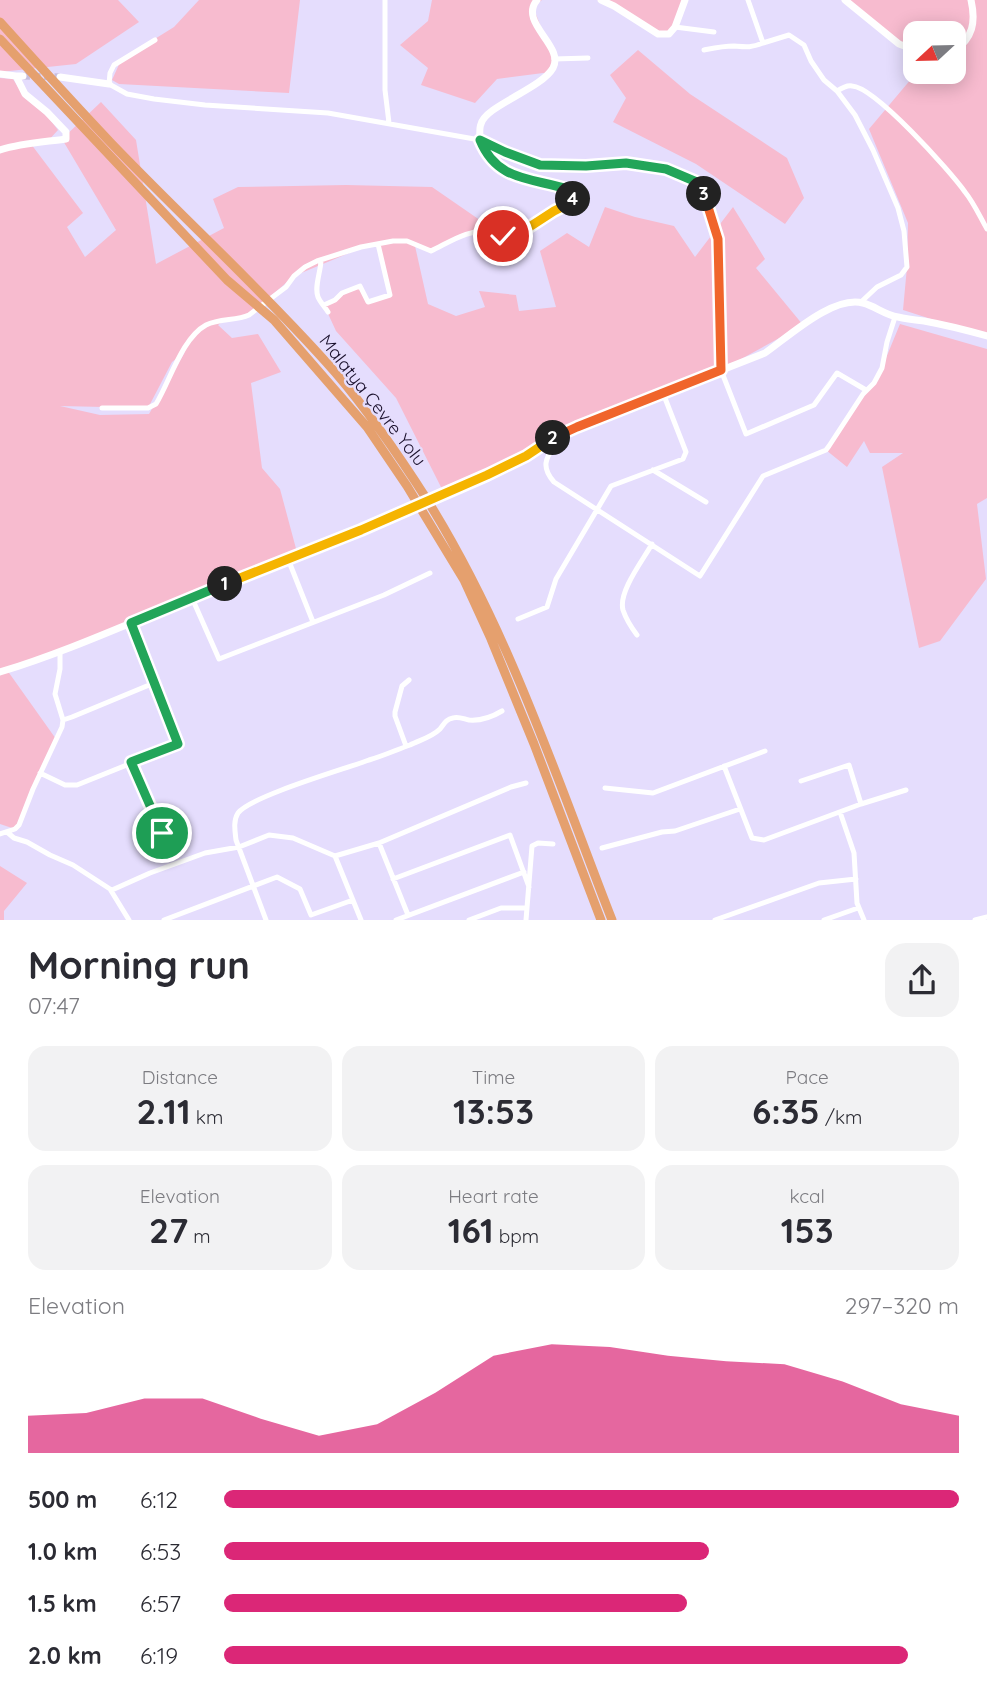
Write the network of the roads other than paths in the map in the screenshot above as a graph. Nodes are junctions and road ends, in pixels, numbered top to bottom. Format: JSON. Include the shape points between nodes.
{"nodes":[{"id":1,"x":384,"y":0,"type":"edge"},
{"id":2,"x":537,"y":0,"type":"edge"},
{"id":3,"x":601,"y":0,"type":"edge"},
{"id":4,"x":685,"y":0,"type":"edge"},
{"id":5,"x":748,"y":0,"type":"edge"},
{"id":6,"x":845,"y":0,"type":"edge"},
{"id":7,"x":971,"y":0,"type":"edge"},
{"id":8,"x":0,"y":22,"type":"edge"},
{"id":9,"x":675,"y":27,"type":"junction"},
{"id":10,"x":714,"y":32,"type":"dead end"},
{"id":11,"x":0,"y":39,"type":"edge"},
{"id":12,"x":155,"y":40,"type":"dead end"},
{"id":13,"x":966,"y":40,"type":"edge"},
{"id":14,"x":763,"y":43,"type":"junction"},
{"id":15,"x":903,"y":46,"type":"edge"},
{"id":16,"x":704,"y":50,"type":"dead end"},
{"id":17,"x":554,"y":58,"type":"junction"},
{"id":18,"x":588,"y":58,"type":"dead end"},
{"id":19,"x":0,"y":74,"type":"edge"},
{"id":20,"x":60,"y":77,"type":"tunnel mouth"},
{"id":21,"x":109,"y":84,"type":"junction"},
{"id":22,"x":837,"y":91,"type":"junction"},
{"id":23,"x":388,"y":123,"type":"junction"},
{"id":24,"x":480,"y":140,"type":"junction"},
{"id":25,"x":0,"y":150,"type":"edge"},
{"id":26,"x":987,"y":229,"type":"edge"},
{"id":27,"x":378,"y":244,"type":"junction"},
{"id":28,"x":321,"y":260,"type":"junction"},
{"id":29,"x":861,"y":302,"type":"junction"},
{"id":30,"x":324,"y":305,"type":"junction"},
{"id":31,"x":328,"y":312,"type":"dead end"},
{"id":32,"x":895,"y":317,"type":"junction"},
{"id":33,"x":987,"y":336,"type":"edge"},
{"id":34,"x":721,"y":370,"type":"junction"},
{"id":35,"x":866,"y":390,"type":"junction"},
{"id":36,"x":663,"y":393,"type":"junction"},
{"id":37,"x":102,"y":408,"type":"dead end"},
{"id":38,"x":560,"y":435,"type":"junction"},
{"id":39,"x":653,"y":470,"type":"junction"},
{"id":40,"x":706,"y":502,"type":"dead end"},
{"id":41,"x":596,"y":509,"type":"junction"},
{"id":42,"x":652,"y":544,"type":"junction"},
{"id":43,"x":288,"y":559,"type":"junction"},
{"id":44,"x":430,"y":573,"type":"dead end"},
{"id":45,"x":191,"y":598,"type":"junction"},
{"id":46,"x":518,"y":619,"type":"dead end"},
{"id":47,"x":313,"y":622,"type":"junction"},
{"id":48,"x":131,"y":623,"type":"junction"},
{"id":49,"x":637,"y":635,"type":"dead end"},
{"id":50,"x":60,"y":652,"type":"junction"},
{"id":51,"x":0,"y":672,"type":"edge"},
{"id":52,"x":409,"y":680,"type":"dead end"},
{"id":53,"x":155,"y":682,"type":"junction"},
{"id":54,"x":502,"y":711,"type":"dead end"},
{"id":55,"x":63,"y":720,"type":"junction"},
{"id":56,"x":406,"y":746,"type":"junction"},
{"id":57,"x":765,"y":751,"type":"dead end"},
{"id":58,"x":131,"y":762,"type":"junction"},
{"id":59,"x":724,"y":766,"type":"junction"},
{"id":60,"x":40,"y":773,"type":"junction"},
{"id":61,"x":801,"y":781,"type":"dead end"},
{"id":62,"x":526,"y":783,"type":"dead end"},
{"id":63,"x":605,"y":788,"type":"dead end"},
{"id":64,"x":906,"y":790,"type":"dead end"},
{"id":65,"x":861,"y":804,"type":"junction"},
{"id":66,"x":740,"y":808,"type":"junction"},
{"id":67,"x":840,"y":812,"type":"junction"},
{"id":68,"x":7,"y":832,"type":"junction"},
{"id":69,"x":162,"y":833,"type":"dead end"},
{"id":70,"x":0,"y":834,"type":"edge"},
{"id":71,"x":379,"y":843,"type":"junction"},
{"id":72,"x":553,"y":844,"type":"dead end"},
{"id":73,"x":239,"y":847,"type":"junction"},
{"id":74,"x":603,"y":848,"type":"dead end"},
{"id":75,"x":335,"y":856,"type":"junction"},
{"id":76,"x":524,"y":872,"type":"junction"},
{"id":77,"x":856,"y":879,"type":"junction"},
{"id":78,"x":393,"y":880,"type":"junction"},
{"id":79,"x":254,"y":887,"type":"junction"},
{"id":80,"x":529,"y":887,"type":"junction"},
{"id":81,"x":112,"y":890,"type":"junction"},
{"id":82,"x":354,"y":900,"type":"junction"},
{"id":83,"x":527,"y":908,"type":"junction"},
{"id":84,"x":858,"y":908,"type":"junction"},
{"id":85,"x":408,"y":915,"type":"junction"},
{"id":86,"x":987,"y":917,"type":"edge"},
{"id":87,"x":130,"y":920,"type":"edge"},
{"id":88,"x":164,"y":920,"type":"edge"},
{"id":89,"x":266,"y":920,"type":"edge"},
{"id":90,"x":361,"y":920,"type":"edge"},
{"id":91,"x":396,"y":920,"type":"edge"},
{"id":92,"x":468,"y":920,"type":"edge"},
{"id":93,"x":526,"y":920,"type":"edge"},
{"id":94,"x":601,"y":920,"type":"edge"},
{"id":95,"x":612,"y":920,"type":"edge"},
{"id":96,"x":715,"y":920,"type":"edge"},
{"id":97,"x":824,"y":920,"type":"edge"},
{"id":98,"x":864,"y":920,"type":"edge"},
{"id":99,"x":975,"y":920,"type":"edge"}],
"edges":[{"from":1,"to":23,"type":"street"},
{"from":2,"to":17,"type":"street","via":[[532,15]]},
{"from":3,"to":9,"type":"street","via":[[658,34],[669,34]]},
{"from":4,"to":9,"type":"street"},
{"from":5,"to":14,"type":"street"},
{"from":6,"to":15,"type":"street"},
{"from":7,"to":13,"type":"street","via":[[972,27]]},
{"from":8,"to":95,"type":"highway","name":"Malatya Çevre Yolu","via":[[328,364],[416,482],[497,629]]},
{"from":9,"to":10,"type":"street"},
{"from":11,"to":94,"type":"highway","name":"Malatya Çevre Yolu","via":[[227,280],[274,320],[366,427],[407,486],[464,580],[491,639]]},
{"from":12,"to":21,"type":"street","via":[[114,65]]},
{"from":14,"to":16,"type":"street"},
{"from":14,"to":22,"type":"street","via":[[789,35],[796,39]]},
{"from":17,"to":18,"type":"street"},
{"from":17,"to":24,"type":"street","via":[[551,72],[484,116]]},
{"from":19,"to":25,"type":"street","via":[[19,76],[25,94],[66,132],[66,139]]},
{"from":20,"to":21,"type":"street"},
{"from":21,"to":23,"type":"street","via":[[127,94],[154,99],[328,113]]},
{"from":22,"to":26,"type":"street","via":[[848,85],[863,89],[895,116],[967,193]]},
{"from":22,"to":29,"type":"street","via":[[873,150],[904,231],[907,267]]},
{"from":23,"to":24,"type":"street"},
{"from":24,"to":27,"type":"street","via":[[504,170],[573,191],[573,201],[514,237],[469,233],[431,251],[407,242]]},
{"from":24,"to":34,"type":"street","via":[[540,165],[626,163],[666,169],[699,183],[718,239]]},
{"from":27,"to":28,"type":"street"},
{"from":27,"to":30,"type":"street","via":[[390,295],[368,302],[360,286]]},
{"from":28,"to":30,"type":"street","via":[[317,292]]},
{"from":28,"to":37,"type":"street","via":[[305,267],[249,315],[215,322],[196,333],[156,404]]},
{"from":29,"to":32,"type":"street"},
{"from":29,"to":34,"type":"street","via":[[813,316],[765,353]]},
{"from":30,"to":31,"type":"street"},
{"from":32,"to":33,"type":"street"},
{"from":32,"to":35,"type":"street","via":[[882,369]]},
{"from":34,"to":35,"type":"street","via":[[746,434],[814,405],[837,373]]},
{"from":34,"to":36,"type":"street"},
{"from":35,"to":42,"type":"street","via":[[825,450],[763,476],[700,576]]},
{"from":36,"to":38,"type":"street"},
{"from":36,"to":39,"type":"street","via":[[686,452],[683,459]]},
{"from":38,"to":41,"type":"street","via":[[545,462],[546,471],[554,482]]},
{"from":38,"to":43,"type":"street","via":[[510,464]]},
{"from":39,"to":40,"type":"street"},
{"from":39,"to":41,"type":"street","via":[[611,486]]},
{"from":41,"to":42,"type":"street"},
{"from":41,"to":46,"type":"street","via":[[556,579],[547,607]]},
{"from":42,"to":49,"type":"street","via":[[623,597],[623,609]]},
{"from":43,"to":45,"type":"street"},
{"from":43,"to":47,"type":"street"},
{"from":44,"to":47,"type":"street"},
{"from":45,"to":47,"type":"street","via":[[219,659]]},
{"from":45,"to":48,"type":"street"},
{"from":48,"to":50,"type":"street"},
{"from":48,"to":53,"type":"street"},
{"from":50,"to":51,"type":"street"},
{"from":50,"to":55,"type":"street","via":[[55,694]]},
{"from":52,"to":56,"type":"street","via":[[402,687],[395,712]]},
{"from":53,"to":55,"type":"street"},
{"from":53,"to":58,"type":"street","via":[[181,745]]},
{"from":54,"to":56,"type":"street","via":[[482,719],[449,718],[432,735]]},
{"from":55,"to":60,"type":"street"},
{"from":56,"to":73,"type":"street","via":[[246,806],[236,818]]},
{"from":57,"to":59,"type":"street"},
{"from":58,"to":60,"type":"street","via":[[77,785],[65,785]]},
{"from":58,"to":69,"type":"street"},
{"from":59,"to":63,"type":"street","via":[[653,793]]},
{"from":59,"to":66,"type":"street"},
{"from":60,"to":68,"type":"street","via":[[19,825]]},
{"from":61,"to":65,"type":"street","via":[[849,765]]},
{"from":62,"to":71,"type":"street"},
{"from":64,"to":65,"type":"street"},
{"from":65,"to":67,"type":"street"},
{"from":66,"to":67,"type":"street","via":[[752,838],[764,840]]},
{"from":66,"to":74,"type":"street","via":[[675,831]]},
{"from":67,"to":77,"type":"street","via":[[855,853]]},
{"from":68,"to":70,"type":"street"},
{"from":68,"to":81,"type":"street"},
{"from":71,"to":75,"type":"street"},
{"from":71,"to":78,"type":"street"},
{"from":72,"to":80,"type":"street","via":[[532,846]]},
{"from":73,"to":75,"type":"street","via":[[277,835]]},
{"from":73,"to":79,"type":"street"},
{"from":73,"to":81,"type":"street","via":[[205,853]]},
{"from":75,"to":82,"type":"street"},
{"from":76,"to":78,"type":"street","via":[[510,835]]},
{"from":76,"to":80,"type":"street"},
{"from":76,"to":85,"type":"street"},
{"from":77,"to":84,"type":"street"},
{"from":77,"to":96,"type":"street","via":[[819,883]]},
{"from":78,"to":85,"type":"street"},
{"from":79,"to":82,"type":"street","via":[[277,877],[296,886],[311,915]]},
{"from":79,"to":88,"type":"street"},
{"from":79,"to":89,"type":"street"},
{"from":80,"to":83,"type":"street"},
{"from":81,"to":87,"type":"street"},
{"from":82,"to":90,"type":"street"},
{"from":83,"to":92,"type":"street","via":[[501,908]]},
{"from":83,"to":93,"type":"street"},
{"from":84,"to":97,"type":"street"},
{"from":84,"to":98,"type":"street"},
{"from":85,"to":91,"type":"street"},
{"from":86,"to":99,"type":"street"}]}
